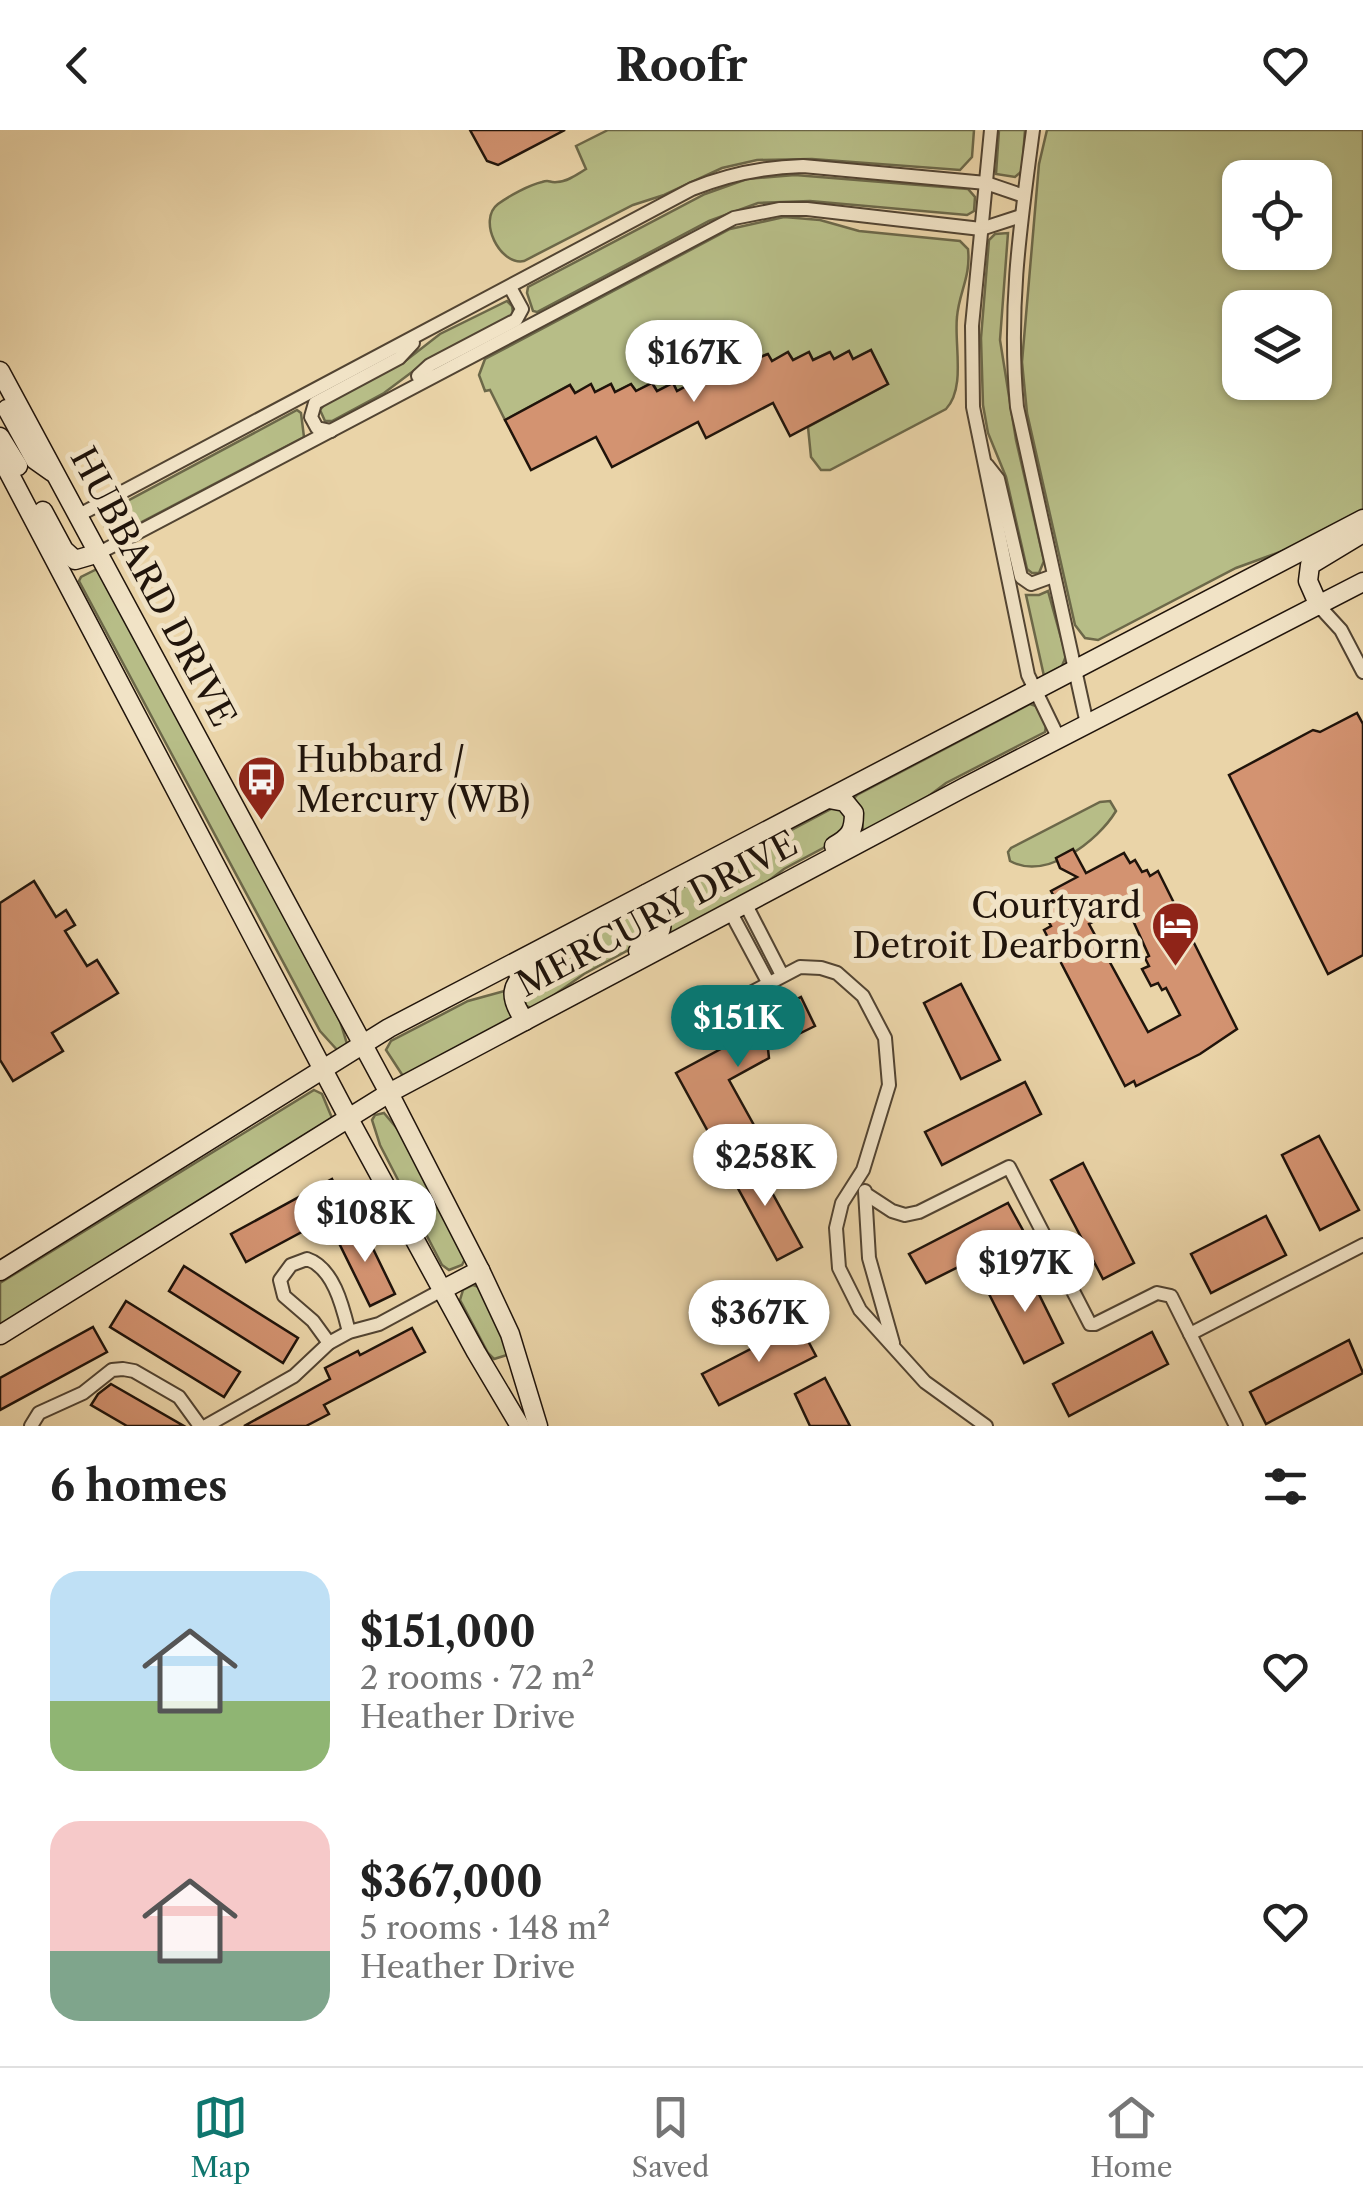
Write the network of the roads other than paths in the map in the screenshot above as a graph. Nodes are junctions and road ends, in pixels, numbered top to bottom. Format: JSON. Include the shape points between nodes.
{"nodes":[{"id":1,"x":991,"y":130,"type":"edge"},
{"id":2,"x":1033,"y":130,"type":"edge"},
{"id":3,"x":986,"y":182,"type":"junction"},
{"id":4,"x":1024,"y":196,"type":"junction"},
{"id":5,"x":1021,"y":216,"type":"junction"},
{"id":6,"x":981,"y":229,"type":"junction"},
{"id":7,"x":510,"y":286,"type":"junction"},
{"id":8,"x":421,"y":334,"type":"junction"},
{"id":9,"x":0,"y":371,"type":"edge"},
{"id":10,"x":397,"y":394,"type":"junction"},
{"id":11,"x":0,"y":396,"type":"edge"},
{"id":12,"x":332,"y":430,"type":"junction"},
{"id":13,"x":0,"y":438,"type":"edge"},
{"id":14,"x":0,"y":456,"type":"edge"},
{"id":15,"x":982,"y":459,"type":"junction"},
{"id":16,"x":57,"y":475,"type":"junction"},
{"id":17,"x":78,"y":515,"type":"junction"},
{"id":18,"x":1363,"y":520,"type":"edge"},
{"id":19,"x":1363,"y":533,"type":"edge"},
{"id":20,"x":98,"y":553,"type":"junction"},
{"id":21,"x":1053,"y":576,"type":"junction"},
{"id":22,"x":1363,"y":582,"type":"edge"},
{"id":23,"x":1319,"y":606,"type":"junction"},
{"id":24,"x":1075,"y":670,"type":"junction"},
{"id":25,"x":1363,"y":672,"type":"edge"},
{"id":26,"x":1035,"y":691,"type":"junction"},
{"id":27,"x":1087,"y":724,"type":"junction"},
{"id":28,"x":1059,"y":739,"type":"junction"},
{"id":29,"x":829,"y":798,"type":"junction"},
{"id":30,"x":646,"y":894,"type":"junction"},
{"id":31,"x":745,"y":905,"type":"junction"},
{"id":32,"x":545,"y":946,"type":"junction"},
{"id":33,"x":782,"y":975,"type":"junction"},
{"id":34,"x":768,"y":982,"type":"junction"},
{"id":35,"x":545,"y":1011,"type":"junction"},
{"id":36,"x":703,"y":1018,"type":"dead end"},
{"id":37,"x":525,"y":1021,"type":"junction"},
{"id":38,"x":362,"y":1044,"type":"junction"},
{"id":39,"x":323,"y":1071,"type":"junction"},
{"id":40,"x":389,"y":1094,"type":"junction"},
{"id":41,"x":349,"y":1120,"type":"junction"},
{"id":42,"x":863,"y":1170,"type":"junction"},
{"id":43,"x":866,"y":1194,"type":"junction"},
{"id":44,"x":1363,"y":1245,"type":"edge"},
{"id":45,"x":480,"y":1270,"type":"junction"},
{"id":46,"x":0,"y":1271,"type":"edge"},
{"id":47,"x":442,"y":1290,"type":"junction"},
{"id":48,"x":349,"y":1332,"type":"junction"},
{"id":49,"x":1190,"y":1334,"type":"junction"},
{"id":50,"x":0,"y":1336,"type":"edge"},
{"id":51,"x":329,"y":1344,"type":"junction"},
{"id":52,"x":894,"y":1345,"type":"junction"},
{"id":53,"x":516,"y":1354,"type":"junction"},
{"id":54,"x":485,"y":1367,"type":"junction"},
{"id":55,"x":31,"y":1426,"type":"edge"},
{"id":56,"x":203,"y":1426,"type":"edge"},
{"id":57,"x":519,"y":1426,"type":"edge"},
{"id":58,"x":538,"y":1426,"type":"edge"},
{"id":59,"x":986,"y":1426,"type":"edge"},
{"id":60,"x":1236,"y":1426,"type":"edge"}],
"edges":[{"from":1,"to":3,"type":"street"},
{"from":2,"to":4,"type":"street"},
{"from":3,"to":4,"type":"street"},
{"from":3,"to":6,"type":"street"},
{"from":3,"to":7,"type":"street","via":[[803,166],[743,171],[692,189]]},
{"from":4,"to":5,"type":"street"},
{"from":5,"to":6,"type":"street"},
{"from":5,"to":21,"type":"street","via":[[1014,374]]},
{"from":6,"to":10,"type":"street","via":[[807,209],[752,213]]},
{"from":6,"to":15,"type":"street","via":[[970,374]]},
{"from":7,"to":8,"type":"street"},
{"from":7,"to":10,"type":"street","via":[[522,308],[516,320],[430,365]]},
{"from":8,"to":12,"type":"street","via":[[399,358],[315,403],[310,417],[317,428]]},
{"from":8,"to":17,"type":"street"},
{"from":9,"to":16,"type":"street","name":"HUBBARD DRIVE"},
{"from":10,"to":12,"type":"street"},
{"from":11,"to":16,"type":"street","via":[[34,460]]},
{"from":12,"to":20,"type":"street"},
{"from":13,"to":20,"type":"street","via":[[64,550],[75,560]]},
{"from":14,"to":39,"type":"street"},
{"from":15,"to":21,"type":"street","via":[[998,479],[1020,576],[1032,584]]},
{"from":15,"to":26,"type":"street"},
{"from":16,"to":17,"type":"street","name":"HUBBARD DRIVE"},
{"from":17,"to":20,"type":"street","name":"HUBBARD DRIVE"},
{"from":18,"to":24,"type":"street","name":"MERCURY DRIVE"},
{"from":19,"to":23,"type":"street","via":[[1310,565],[1308,581]]},
{"from":20,"to":38,"type":"street","name":"HUBBARD DRIVE"},
{"from":21,"to":24,"type":"street"},
{"from":22,"to":23,"type":"street","name":"MERCURY DRIVE"},
{"from":23,"to":25,"type":"street"},
{"from":23,"to":27,"type":"street","name":"MERCURY DRIVE"},
{"from":24,"to":26,"type":"street","name":"MERCURY DRIVE"},
{"from":24,"to":27,"type":"street"},
{"from":26,"to":28,"type":"street"},
{"from":26,"to":29,"type":"street","name":"MERCURY DRIVE"},
{"from":27,"to":28,"type":"street","name":"MERCURY DRIVE"},
{"from":28,"to":31,"type":"street","name":"MERCURY DRIVE"},
{"from":29,"to":30,"type":"street","name":"MERCURY DRIVE"},
{"from":29,"to":31,"type":"street","via":[[854,812],[848,838]]},
{"from":30,"to":32,"type":"street","name":"MERCURY DRIVE"},
{"from":30,"to":35,"type":"street","via":[[662,916],[652,944],[586,979]]},
{"from":31,"to":33,"type":"street"},
{"from":31,"to":34,"type":"street"},
{"from":31,"to":35,"type":"street","name":"MERCURY DRIVE"},
{"from":32,"to":37,"type":"street","via":[[512,992]]},
{"from":32,"to":38,"type":"street","name":"MERCURY DRIVE"},
{"from":33,"to":34,"type":"street"},
{"from":33,"to":42,"type":"street","via":[[800,967],[837,973],[863,996],[885,1038],[889,1085]]},
{"from":34,"to":36,"type":"street"},
{"from":35,"to":37,"type":"street","name":"MERCURY DRIVE"},
{"from":37,"to":40,"type":"street","name":"MERCURY DRIVE"},
{"from":38,"to":39,"type":"street","name":"MERCURY DRIVE"},
{"from":38,"to":40,"type":"street","name":"HUBBARD DRIVE"},
{"from":39,"to":41,"type":"street"},
{"from":39,"to":46,"type":"street","name":"MERCURY DRIVE"},
{"from":40,"to":41,"type":"street","name":"MERCURY DRIVE"},
{"from":40,"to":45,"type":"street","name":"HUBBARD DRIVE"},
{"from":41,"to":47,"type":"street"},
{"from":41,"to":50,"type":"street","name":"MERCURY DRIVE"},
{"from":42,"to":43,"type":"street"},
{"from":42,"to":52,"type":"street","via":[[842,1203],[839,1268],[860,1310]]},
{"from":43,"to":49,"type":"street","via":[[906,1215],[1008,1167],[1090,1324],[1166,1293]]},
{"from":43,"to":52,"type":"street","via":[[868,1258]]},
{"from":44,"to":49,"type":"street"},
{"from":45,"to":47,"type":"street"},
{"from":45,"to":53,"type":"street","name":"HUBBARD DRIVE"},
{"from":47,"to":48,"type":"street","via":[[379,1324]]},
{"from":47,"to":54,"type":"street"},
{"from":48,"to":51,"type":"street"},
{"from":48,"to":51,"type":"street","via":[[322,1268],[307,1259],[291,1265],[280,1280],[284,1296]]},
{"from":49,"to":60,"type":"street"},
{"from":51,"to":56,"type":"street","via":[[294,1376]]},
{"from":52,"to":59,"type":"street","via":[[924,1382]]},
{"from":53,"to":54,"type":"street","via":[[505,1366]]},
{"from":53,"to":58,"type":"street","name":"HUBBARD DRIVE"},
{"from":54,"to":57,"type":"street"},
{"from":55,"to":56,"type":"street","via":[[39,1413],[122,1369],[179,1397]]}]}
